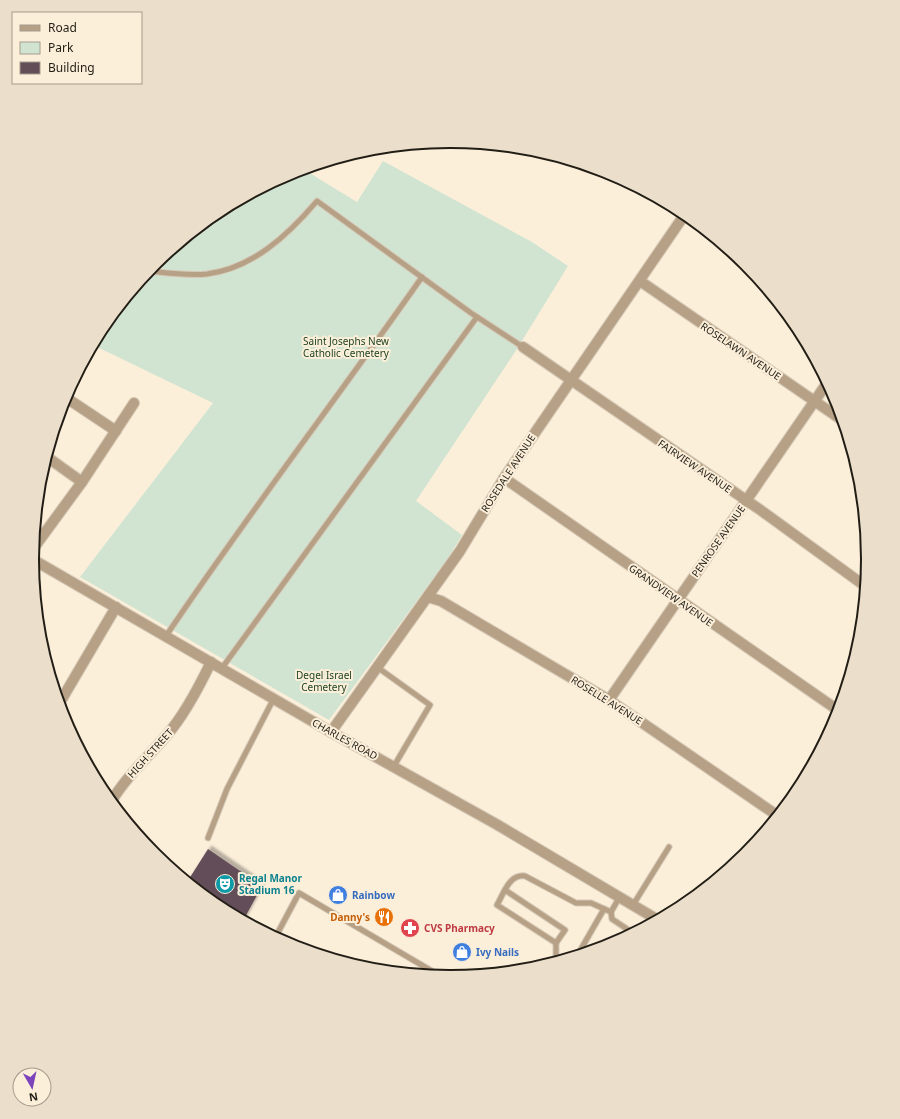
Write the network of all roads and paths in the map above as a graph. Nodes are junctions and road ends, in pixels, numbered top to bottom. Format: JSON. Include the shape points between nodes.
{"nodes":[{"id":1,"x":681,"y":220,"type":"edge"},
{"id":2,"x":156,"y":272,"type":"edge"},
{"id":3,"x":422,"y":277,"type":"junction"},
{"id":4,"x":640,"y":281,"type":"junction"},
{"id":5,"x":477,"y":316,"type":"junction"},
{"id":6,"x":523,"y":347,"type":"joint"},
{"id":7,"x":571,"y":380,"type":"junction"},
{"id":8,"x":823,"y":388,"type":"edge"},
{"id":9,"x":71,"y":401,"type":"edge"},
{"id":10,"x":815,"y":401,"type":"junction"},
{"id":11,"x":134,"y":403,"type":"dead end"},
{"id":12,"x":835,"y":415,"type":"edge"},
{"id":13,"x":116,"y":431,"type":"junction"},
{"id":14,"x":51,"y":460,"type":"edge"},
{"id":15,"x":504,"y":478,"type":"junction"},
{"id":16,"x":82,"y":482,"type":"junction"},
{"id":17,"x":746,"y":501,"type":"junction"},
{"id":18,"x":40,"y":540,"type":"edge"},
{"id":19,"x":39,"y":563,"type":"edge"},
{"id":20,"x":860,"y":583,"type":"edge"},
{"id":21,"x":428,"y":597,"type":"junction"},
{"id":22,"x":678,"y":599,"type":"junction"},
{"id":23,"x":116,"y":607,"type":"junction"},
{"id":24,"x":166,"y":636,"type":"junction"},
{"id":25,"x":211,"y":662,"type":"junction"},
{"id":26,"x":377,"y":667,"type":"junction"},
{"id":27,"x":222,"y":668,"type":"junction"},
{"id":28,"x":63,"y":697,"type":"edge"},
{"id":29,"x":274,"y":698,"type":"junction"},
{"id":30,"x":610,"y":700,"type":"junction"},
{"id":31,"x":834,"y":707,"type":"edge"},
{"id":32,"x":332,"y":732,"type":"junction"},
{"id":33,"x":394,"y":766,"type":"junction"},
{"id":34,"x":115,"y":797,"type":"edge"},
{"id":35,"x":774,"y":813,"type":"edge"},
{"id":36,"x":208,"y":838,"type":"dead end"},
{"id":37,"x":669,"y":847,"type":"dead end"},
{"id":38,"x":505,"y":890,"type":"junction"},
{"id":39,"x":619,"y":898,"type":"junction"},
{"id":40,"x":633,"y":905,"type":"junction"},
{"id":41,"x":604,"y":909,"type":"junction"},
{"id":42,"x":611,"y":912,"type":"junction"},
{"id":43,"x":652,"y":917,"type":"edge"},
{"id":44,"x":628,"y":930,"type":"edge"},
{"id":45,"x":278,"y":932,"type":"edge"},
{"id":46,"x":556,"y":943,"type":"junction"},
{"id":47,"x":581,"y":949,"type":"edge"},
{"id":48,"x":556,"y":956,"type":"edge"},
{"id":49,"x":430,"y":970,"type":"edge"}],
"edges":[{"from":1,"to":4,"type":"street","name":"ROSEDALE AVENUE"},
{"from":2,"to":3,"type":"lane","via":[[208,274],[246,261],[275,243],[305,216],[317,201]]},
{"from":3,"to":5,"type":"lane"},
{"from":3,"to":24,"type":"lane","via":[[210,570]]},
{"from":4,"to":7,"type":"street","name":"ROSEDALE AVENUE"},
{"from":4,"to":10,"type":"street","name":"ROSELAWN AVENUE"},
{"from":5,"to":6,"type":"lane"},
{"from":5,"to":27,"type":"lane"},
{"from":6,"to":7,"type":"street","name":"FAIRVIEW AVENUE"},
{"from":7,"to":15,"type":"street","name":"ROSEDALE AVENUE"},
{"from":7,"to":17,"type":"street","name":"FAIRVIEW AVENUE"},
{"from":8,"to":10,"type":"street","name":"PENROSE AVENUE"},
{"from":9,"to":13,"type":"street"},
{"from":10,"to":12,"type":"street","name":"ROSELAWN AVENUE"},
{"from":10,"to":17,"type":"street","name":"PENROSE AVENUE"},
{"from":11,"to":13,"type":"street"},
{"from":13,"to":16,"type":"street"},
{"from":14,"to":16,"type":"street"},
{"from":15,"to":21,"type":"street","name":"ROSEDALE AVENUE","via":[[460,551]]},
{"from":15,"to":22,"type":"street","name":"GRANDVIEW AVENUE"},
{"from":16,"to":18,"type":"street"},
{"from":17,"to":20,"type":"street","name":"FAIRVIEW AVENUE"},
{"from":17,"to":22,"type":"street","name":"PENROSE AVENUE"},
{"from":19,"to":23,"type":"street","name":"CHARLES ROAD"},
{"from":21,"to":26,"type":"street","name":"ROSEDALE AVENUE"},
{"from":21,"to":30,"type":"street","name":"ROSELLE AVENUE","via":[[441,601]]},
{"from":22,"to":30,"type":"street","name":"PENROSE AVENUE"},
{"from":22,"to":31,"type":"street","name":"GRANDVIEW AVENUE"},
{"from":23,"to":24,"type":"street","name":"CHARLES ROAD"},
{"from":23,"to":28,"type":"street"},
{"from":24,"to":25,"type":"street","name":"CHARLES ROAD"},
{"from":25,"to":27,"type":"street","name":"CHARLES ROAD"},
{"from":25,"to":34,"type":"street","name":"HIGH STREET","via":[[194,696],[174,726],[132,772]]},
{"from":26,"to":32,"type":"street","name":"ROSEDALE AVENUE"},
{"from":26,"to":33,"type":"lane","via":[[430,705]]},
{"from":27,"to":29,"type":"street","name":"CHARLES ROAD"},
{"from":29,"to":32,"type":"street","name":"CHARLES ROAD"},
{"from":29,"to":36,"type":"lane","via":[[227,789]]},
{"from":30,"to":35,"type":"street","name":"ROSELLE AVENUE"},
{"from":32,"to":33,"type":"street","name":"CHARLES ROAD"},
{"from":33,"to":39,"type":"street","name":"CHARLES ROAD"},
{"from":37,"to":40,"type":"lane"},
{"from":38,"to":41,"type":"lane","via":[[512,878],[525,876],[576,903],[591,902]]},
{"from":38,"to":46,"type":"lane","via":[[497,905]]},
{"from":38,"to":46,"type":"lane","via":[[565,930]]},
{"from":39,"to":40,"type":"street","name":"CHARLES ROAD"},
{"from":39,"to":42,"type":"lane"},
{"from":40,"to":43,"type":"street","name":"CHARLES ROAD"},
{"from":41,"to":42,"type":"lane"},
{"from":41,"to":47,"type":"lane"},
{"from":42,"to":44,"type":"lane","via":[[612,919]]},
{"from":45,"to":49,"type":"lane","via":[[299,893]]},
{"from":46,"to":48,"type":"lane"}]}
